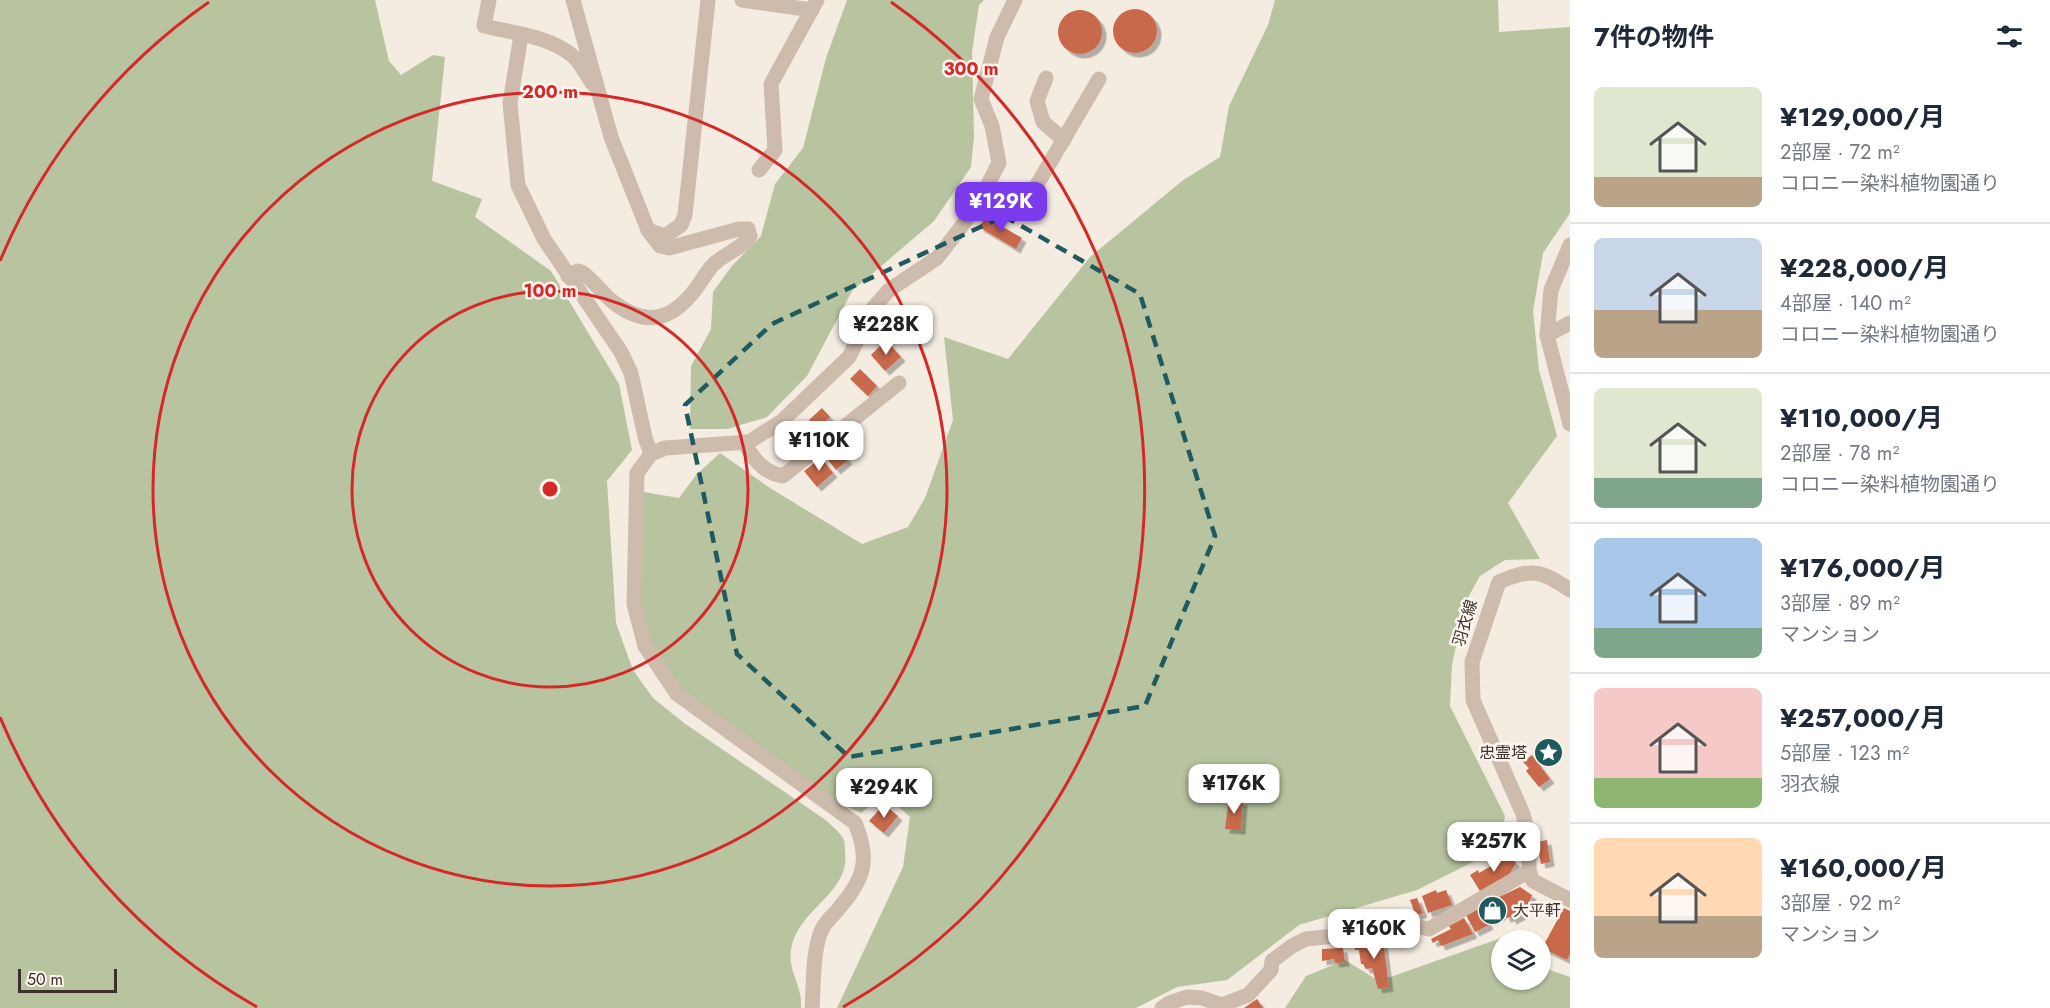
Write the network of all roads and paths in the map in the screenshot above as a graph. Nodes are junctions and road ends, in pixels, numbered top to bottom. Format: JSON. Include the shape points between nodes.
{"nodes":[{"id":1,"x":489,"y":0,"type":"edge"},
{"id":2,"x":573,"y":0,"type":"edge"},
{"id":3,"x":708,"y":0,"type":"edge"},
{"id":4,"x":742,"y":0,"type":"edge"},
{"id":5,"x":748,"y":0,"type":"edge"},
{"id":6,"x":1015,"y":0,"type":"edge"},
{"id":7,"x":814,"y":5,"type":"edge"},
{"id":8,"x":521,"y":35,"type":"junction"},
{"id":9,"x":1046,"y":78,"type":"dead end"},
{"id":10,"x":1100,"y":79,"type":"dead end"},
{"id":11,"x":599,"y":91,"type":"junction"},
{"id":12,"x":1064,"y":140,"type":"junction"},
{"id":13,"x":759,"y":170,"type":"dead end"},
{"id":14,"x":980,"y":200,"type":"junction"},
{"id":15,"x":648,"y":230,"type":"junction"},
{"id":16,"x":1570,"y":245,"type":"edge"},
{"id":17,"x":568,"y":276,"type":"junction"},
{"id":18,"x":1570,"y":323,"type":"edge"},
{"id":19,"x":1547,"y":335,"type":"junction"},
{"id":20,"x":899,"y":383,"type":"dead end"},
{"id":21,"x":1570,"y":424,"type":"edge"},
{"id":22,"x":744,"y":442,"type":"junction"},
{"id":23,"x":651,"y":454,"type":"junction"},
{"id":24,"x":1570,"y":590,"type":"edge"},
{"id":25,"x":1529,"y":871,"type":"junction"},
{"id":26,"x":1570,"y":900,"type":"edge"},
{"id":27,"x":812,"y":1008,"type":"edge"},
{"id":28,"x":1162,"y":1008,"type":"edge"}],
"edges":[{"from":1,"to":8,"type":"street","via":[[484,26]]},
{"from":2,"to":11,"type":"street"},
{"from":3,"to":15,"type":"street","via":[[685,215],[681,225],[665,236]]},
{"from":4,"to":5,"type":"street"},
{"from":5,"to":7,"type":"street"},
{"from":6,"to":14,"type":"street","via":[[997,37],[981,99],[992,126],[999,163]]},
{"from":7,"to":13,"type":"street","via":[[771,84],[775,150]]},
{"from":8,"to":11,"type":"street","via":[[561,48],[576,58]]},
{"from":8,"to":17,"type":"street","via":[[510,103],[518,185],[544,239]]},
{"from":9,"to":12,"type":"street","via":[[1037,101],[1043,122]]},
{"from":10,"to":12,"type":"street"},
{"from":11,"to":15,"type":"street","via":[[611,137]]},
{"from":12,"to":14,"type":"street","via":[[1021,212],[1006,215]]},
{"from":14,"to":22,"type":"street","via":[[937,258],[889,290],[873,308],[849,357],[782,421]]},
{"from":15,"to":17,"type":"street","via":[[660,246],[669,248],[739,229],[748,229],[750,236],[718,259],[677,309],[662,316],[645,319],[626,312],[583,273]]},
{"from":16,"to":19,"type":"street","via":[[1551,290]]},
{"from":17,"to":23,"type":"street","via":[[631,373]]},
{"from":18,"to":19,"type":"street"},
{"from":19,"to":21,"type":"street"},
{"from":20,"to":22,"type":"street","via":[[783,477],[773,475],[753,459]]},
{"from":22,"to":23,"type":"street","via":[[682,446]]},
{"from":23,"to":27,"type":"street","via":[[637,473],[636,499],[634,604],[645,646],[677,694],[855,823],[865,846],[861,876],[854,891],[823,928],[816,953]]},
{"from":24,"to":25,"type":"street","name":"羽衣線","via":[[1548,575],[1522,572],[1499,582],[1472,662],[1473,700],[1523,814]]},
{"from":25,"to":26,"type":"street","via":[[1533,881]]},
{"from":25,"to":28,"type":"street","via":[[1429,929],[1306,939],[1272,961],[1271,970],[1248,995],[1222,1005],[1187,997]]}]}
